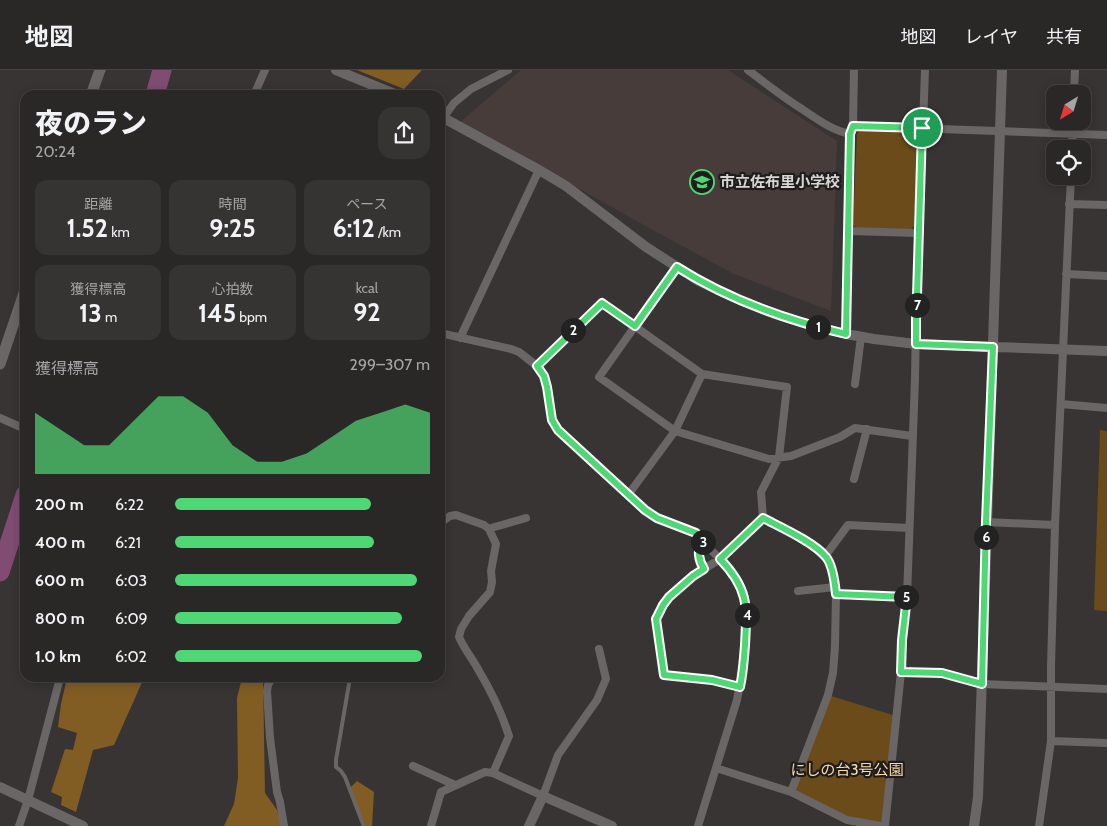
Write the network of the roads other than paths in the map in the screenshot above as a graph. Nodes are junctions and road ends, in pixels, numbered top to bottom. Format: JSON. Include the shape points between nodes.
{"nodes":[{"id":1,"x":100,"y":70,"type":"edge"},
{"id":2,"x":265,"y":70,"type":"edge"},
{"id":3,"x":336,"y":70,"type":"edge"},
{"id":4,"x":508,"y":70,"type":"edge"},
{"id":5,"x":748,"y":70,"type":"edge"},
{"id":6,"x":854,"y":70,"type":"edge"},
{"id":7,"x":925,"y":70,"type":"edge"},
{"id":8,"x":1002,"y":70,"type":"edge"},
{"id":9,"x":1075,"y":70,"type":"edge"},
{"id":10,"x":1074,"y":85,"type":"edge"},
{"id":11,"x":94,"y":90,"type":"edge"},
{"id":12,"x":256,"y":90,"type":"edge"},
{"id":13,"x":385,"y":90,"type":"edge"},
{"id":14,"x":445,"y":114,"type":"edge"},
{"id":15,"x":445,"y":119,"type":"edge"},
{"id":16,"x":853,"y":126,"type":"junction"},
{"id":17,"x":922,"y":128,"type":"junction"},
{"id":18,"x":1072,"y":130,"type":"edge"},
{"id":19,"x":1000,"y":131,"type":"junction"},
{"id":20,"x":850,"y":134,"type":"junction"},
{"id":21,"x":1072,"y":134,"type":"junction"},
{"id":22,"x":1107,"y":135,"type":"edge"},
{"id":23,"x":1072,"y":140,"type":"edge"},
{"id":24,"x":539,"y":170,"type":"junction"},
{"id":25,"x":1070,"y":185,"type":"edge"},
{"id":26,"x":1069,"y":204,"type":"junction"},
{"id":27,"x":1107,"y":205,"type":"edge"},
{"id":28,"x":848,"y":231,"type":"junction"},
{"id":29,"x":919,"y":233,"type":"junction"},
{"id":30,"x":677,"y":267,"type":"junction"},
{"id":31,"x":1066,"y":274,"type":"junction"},
{"id":32,"x":1107,"y":276,"type":"edge"},
{"id":33,"x":20,"y":305,"type":"edge"},
{"id":34,"x":635,"y":326,"type":"junction"},
{"id":35,"x":445,"y":334,"type":"edge"},
{"id":36,"x":846,"y":334,"type":"junction"},
{"id":37,"x":861,"y":337,"type":"junction"},
{"id":38,"x":460,"y":338,"type":"junction"},
{"id":39,"x":916,"y":344,"type":"junction"},
{"id":40,"x":993,"y":347,"type":"junction"},
{"id":41,"x":1063,"y":350,"type":"junction"},
{"id":42,"x":1107,"y":351,"type":"edge"},
{"id":43,"x":0,"y":364,"type":"edge"},
{"id":44,"x":537,"y":366,"type":"junction"},
{"id":45,"x":702,"y":374,"type":"junction"},
{"id":46,"x":855,"y":384,"type":"dead end"},
{"id":47,"x":1061,"y":404,"type":"junction"},
{"id":48,"x":1107,"y":408,"type":"edge"},
{"id":49,"x":0,"y":418,"type":"edge"},
{"id":50,"x":20,"y":427,"type":"edge"},
{"id":51,"x":867,"y":430,"type":"junction"},
{"id":52,"x":675,"y":431,"type":"junction"},
{"id":53,"x":912,"y":436,"type":"junction"},
{"id":54,"x":778,"y":459,"type":"junction"},
{"id":55,"x":854,"y":478,"type":"dead end"},
{"id":56,"x":628,"y":495,"type":"junction"},
{"id":57,"x":526,"y":518,"type":"dead end"},
{"id":58,"x":763,"y":518,"type":"junction"},
{"id":59,"x":445,"y":520,"type":"edge"},
{"id":60,"x":986,"y":522,"type":"junction"},
{"id":61,"x":1055,"y":525,"type":"junction"},
{"id":62,"x":909,"y":528,"type":"junction"},
{"id":63,"x":489,"y":529,"type":"junction"},
{"id":64,"x":703,"y":542,"type":"junction"},
{"id":65,"x":825,"y":556,"type":"junction"},
{"id":66,"x":720,"y":559,"type":"junction"},
{"id":67,"x":704,"y":569,"type":"junction"},
{"id":68,"x":798,"y":591,"type":"dead end"},
{"id":69,"x":836,"y":591,"type":"junction"},
{"id":70,"x":907,"y":597,"type":"junction"},
{"id":71,"x":599,"y":648,"type":"dead end"},
{"id":72,"x":901,"y":672,"type":"junction"},
{"id":73,"x":59,"y":682,"type":"edge"},
{"id":74,"x":270,"y":682,"type":"edge"},
{"id":75,"x":349,"y":682,"type":"edge"},
{"id":76,"x":982,"y":684,"type":"junction"},
{"id":77,"x":740,"y":687,"type":"junction"},
{"id":78,"x":1052,"y":687,"type":"junction"},
{"id":79,"x":1107,"y":689,"type":"edge"},
{"id":80,"x":1051,"y":741,"type":"junction"},
{"id":81,"x":1107,"y":743,"type":"edge"},
{"id":82,"x":413,"y":766,"type":"dead end"},
{"id":83,"x":716,"y":768,"type":"junction"},
{"id":84,"x":493,"y":773,"type":"junction"},
{"id":85,"x":455,"y":785,"type":"junction"},
{"id":86,"x":0,"y":787,"type":"edge"},
{"id":87,"x":791,"y":792,"type":"junction"},
{"id":88,"x":543,"y":796,"type":"junction"},
{"id":89,"x":28,"y":800,"type":"junction"},
{"id":90,"x":363,"y":824,"type":"dead end"},
{"id":91,"x":18,"y":826,"type":"edge"},
{"id":92,"x":84,"y":826,"type":"edge"},
{"id":93,"x":284,"y":826,"type":"edge"},
{"id":94,"x":430,"y":826,"type":"edge"},
{"id":95,"x":529,"y":826,"type":"edge"},
{"id":96,"x":612,"y":826,"type":"edge"},
{"id":97,"x":698,"y":826,"type":"edge"},
{"id":98,"x":881,"y":826,"type":"edge"},
{"id":99,"x":885,"y":826,"type":"edge"},
{"id":100,"x":974,"y":826,"type":"edge"},
{"id":101,"x":1039,"y":826,"type":"edge"}],
"edges":[{"from":1,"to":11,"type":"main road"},
{"from":2,"to":12,"type":"street"},
{"from":3,"to":13,"type":"street"},
{"from":4,"to":14,"type":"street","via":[[466,93]]},
{"from":5,"to":20,"type":"street","via":[[815,118]]},
{"from":6,"to":16,"type":"street"},
{"from":7,"to":17,"type":"street"},
{"from":8,"to":19,"type":"street"},
{"from":9,"to":10,"type":"street"},
{"from":15,"to":24,"type":"street"},
{"from":16,"to":17,"type":"street"},
{"from":16,"to":20,"type":"street"},
{"from":17,"to":19,"type":"street"},
{"from":17,"to":29,"type":"street"},
{"from":18,"to":21,"type":"street"},
{"from":19,"to":21,"type":"street"},
{"from":19,"to":40,"type":"street"},
{"from":20,"to":28,"type":"street"},
{"from":21,"to":22,"type":"street"},
{"from":21,"to":23,"type":"street"},
{"from":24,"to":30,"type":"street"},
{"from":24,"to":38,"type":"street"},
{"from":25,"to":26,"type":"street"},
{"from":26,"to":27,"type":"street"},
{"from":26,"to":31,"type":"street"},
{"from":28,"to":29,"type":"street"},
{"from":28,"to":36,"type":"street"},
{"from":29,"to":39,"type":"street"},
{"from":30,"to":34,"type":"street"},
{"from":30,"to":36,"type":"street","via":[[699,281],[775,314]]},
{"from":31,"to":32,"type":"street"},
{"from":31,"to":41,"type":"street"},
{"from":33,"to":43,"type":"main road"},
{"from":34,"to":44,"type":"street","via":[[602,303]]},
{"from":34,"to":45,"type":"street"},
{"from":34,"to":52,"type":"street","via":[[599,377]]},
{"from":35,"to":38,"type":"street"},
{"from":36,"to":37,"type":"street"},
{"from":37,"to":39,"type":"street"},
{"from":37,"to":46,"type":"street"},
{"from":38,"to":44,"type":"street","via":[[511,349]]},
{"from":39,"to":40,"type":"street"},
{"from":39,"to":53,"type":"street"},
{"from":40,"to":41,"type":"street"},
{"from":40,"to":60,"type":"street"},
{"from":41,"to":42,"type":"street"},
{"from":41,"to":47,"type":"street"},
{"from":44,"to":56,"type":"street","via":[[544,376],[552,420],[558,430]]},
{"from":45,"to":52,"type":"street"},
{"from":45,"to":54,"type":"street","via":[[787,388]]},
{"from":47,"to":48,"type":"street"},
{"from":47,"to":61,"type":"street"},
{"from":49,"to":50,"type":"street"},
{"from":51,"to":53,"type":"street"},
{"from":51,"to":54,"type":"street","via":[[855,428],[832,440]]},
{"from":51,"to":55,"type":"street"},
{"from":52,"to":54,"type":"street"},
{"from":52,"to":56,"type":"street"},
{"from":53,"to":62,"type":"street"},
{"from":54,"to":58,"type":"street","via":[[761,492]]},
{"from":56,"to":64,"type":"street","via":[[657,518],[696,533]]},
{"from":57,"to":63,"type":"street"},
{"from":58,"to":65,"type":"street","via":[[812,545]]},
{"from":58,"to":66,"type":"street"},
{"from":59,"to":63,"type":"street","via":[[456,515]]},
{"from":60,"to":61,"type":"street"},
{"from":60,"to":76,"type":"street"},
{"from":61,"to":78,"type":"street"},
{"from":62,"to":65,"type":"street","via":[[848,525]]},
{"from":62,"to":70,"type":"street"},
{"from":63,"to":84,"type":"street","via":[[496,544],[490,592],[469,616],[459,637],[480,671],[509,736]]},
{"from":64,"to":66,"type":"street"},
{"from":64,"to":67,"type":"street","via":[[699,550]]},
{"from":65,"to":69,"type":"street"},
{"from":66,"to":67,"type":"street"},
{"from":66,"to":77,"type":"street","via":[[738,581],[747,610]]},
{"from":67,"to":77,"type":"street","via":[[669,597],[656,619],[664,675],[712,680]]},
{"from":68,"to":69,"type":"street"},
{"from":69,"to":70,"type":"street"},
{"from":69,"to":87,"type":"street","via":[[835,646],[828,695]]},
{"from":70,"to":72,"type":"street"},
{"from":71,"to":88,"type":"street","via":[[606,679],[597,700],[558,755]]},
{"from":72,"to":76,"type":"street","via":[[942,673]]},
{"from":72,"to":99,"type":"street"},
{"from":73,"to":89,"type":"street"},
{"from":74,"to":93,"type":"street","via":[[267,691],[270,738]]},
{"from":75,"to":90,"type":"lane","via":[[336,767],[345,777]]},
{"from":76,"to":78,"type":"street"},
{"from":76,"to":100,"type":"street"},
{"from":77,"to":83,"type":"street"},
{"from":78,"to":79,"type":"street"},
{"from":78,"to":80,"type":"street"},
{"from":80,"to":81,"type":"street"},
{"from":80,"to":101,"type":"street"},
{"from":82,"to":85,"type":"street"},
{"from":83,"to":87,"type":"street"},
{"from":83,"to":97,"type":"street"},
{"from":84,"to":85,"type":"street","via":[[484,772]]},
{"from":84,"to":88,"type":"street"},
{"from":85,"to":94,"type":"street","via":[[441,792]]},
{"from":86,"to":89,"type":"street"},
{"from":87,"to":98,"type":"street","via":[[847,820]]},
{"from":88,"to":95,"type":"street"},
{"from":88,"to":96,"type":"street"},
{"from":89,"to":91,"type":"street"},
{"from":89,"to":92,"type":"street"}]}
